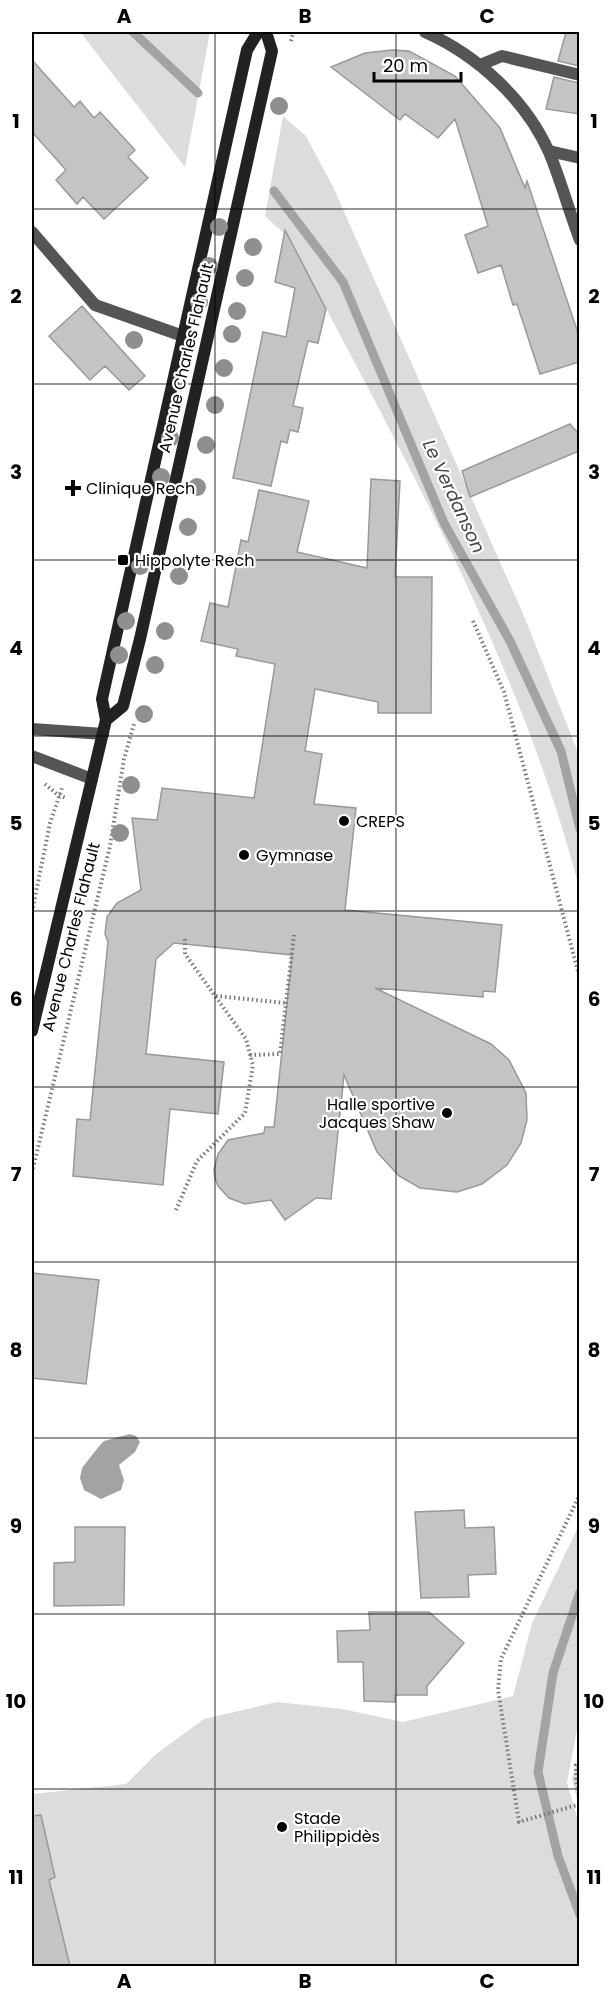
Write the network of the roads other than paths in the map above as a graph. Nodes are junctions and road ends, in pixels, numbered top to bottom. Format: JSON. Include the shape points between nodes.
{"nodes":[{"id":1,"x":258,"y":32,"type":"edge"},
{"id":2,"x":266,"y":32,"type":"edge"},
{"id":3,"x":425,"y":32,"type":"edge"},
{"id":4,"x":480,"y":65,"type":"junction"},
{"id":5,"x":579,"y":75,"type":"edge"},
{"id":6,"x":549,"y":152,"type":"junction"},
{"id":7,"x":579,"y":158,"type":"edge"},
{"id":8,"x":32,"y":232,"type":"edge"},
{"id":9,"x":579,"y":240,"type":"edge"},
{"id":10,"x":183,"y":336,"type":"junction"},
{"id":11,"x":106,"y":720,"type":"junction"},
{"id":12,"x":32,"y":729,"type":"edge"},
{"id":13,"x":103,"y":734,"type":"junction"},
{"id":14,"x":32,"y":756,"type":"edge"},
{"id":15,"x":92,"y":779,"type":"junction"},
{"id":16,"x":32,"y":1031,"type":"edge"}],
"edges":[{"from":1,"to":10,"type":"main road","name":"Avenue Charles Flahault","via":[[247,50]]},
{"from":2,"to":11,"type":"main road","name":"Avenue Charles Flahault","via":[[272,51],[140,639],[123,706]]},
{"from":3,"to":4,"type":"street"},
{"from":4,"to":5,"type":"street","via":[[502,56]]},
{"from":4,"to":6,"type":"street","via":[[513,97]]},
{"from":6,"to":7,"type":"street"},
{"from":6,"to":9,"type":"street"},
{"from":8,"to":10,"type":"street","via":[[95,305]]},
{"from":10,"to":11,"type":"main road","name":"Avenue Charles Flahault","via":[[113,644],[102,699]]},
{"from":11,"to":13,"type":"main road","name":"Avenue Charles Flahault"},
{"from":12,"to":13,"type":"street"},
{"from":13,"to":15,"type":"main road","name":"Avenue Charles Flahault"},
{"from":14,"to":15,"type":"street"},
{"from":15,"to":16,"type":"main road","name":"Avenue Charles Flahault"}]}
